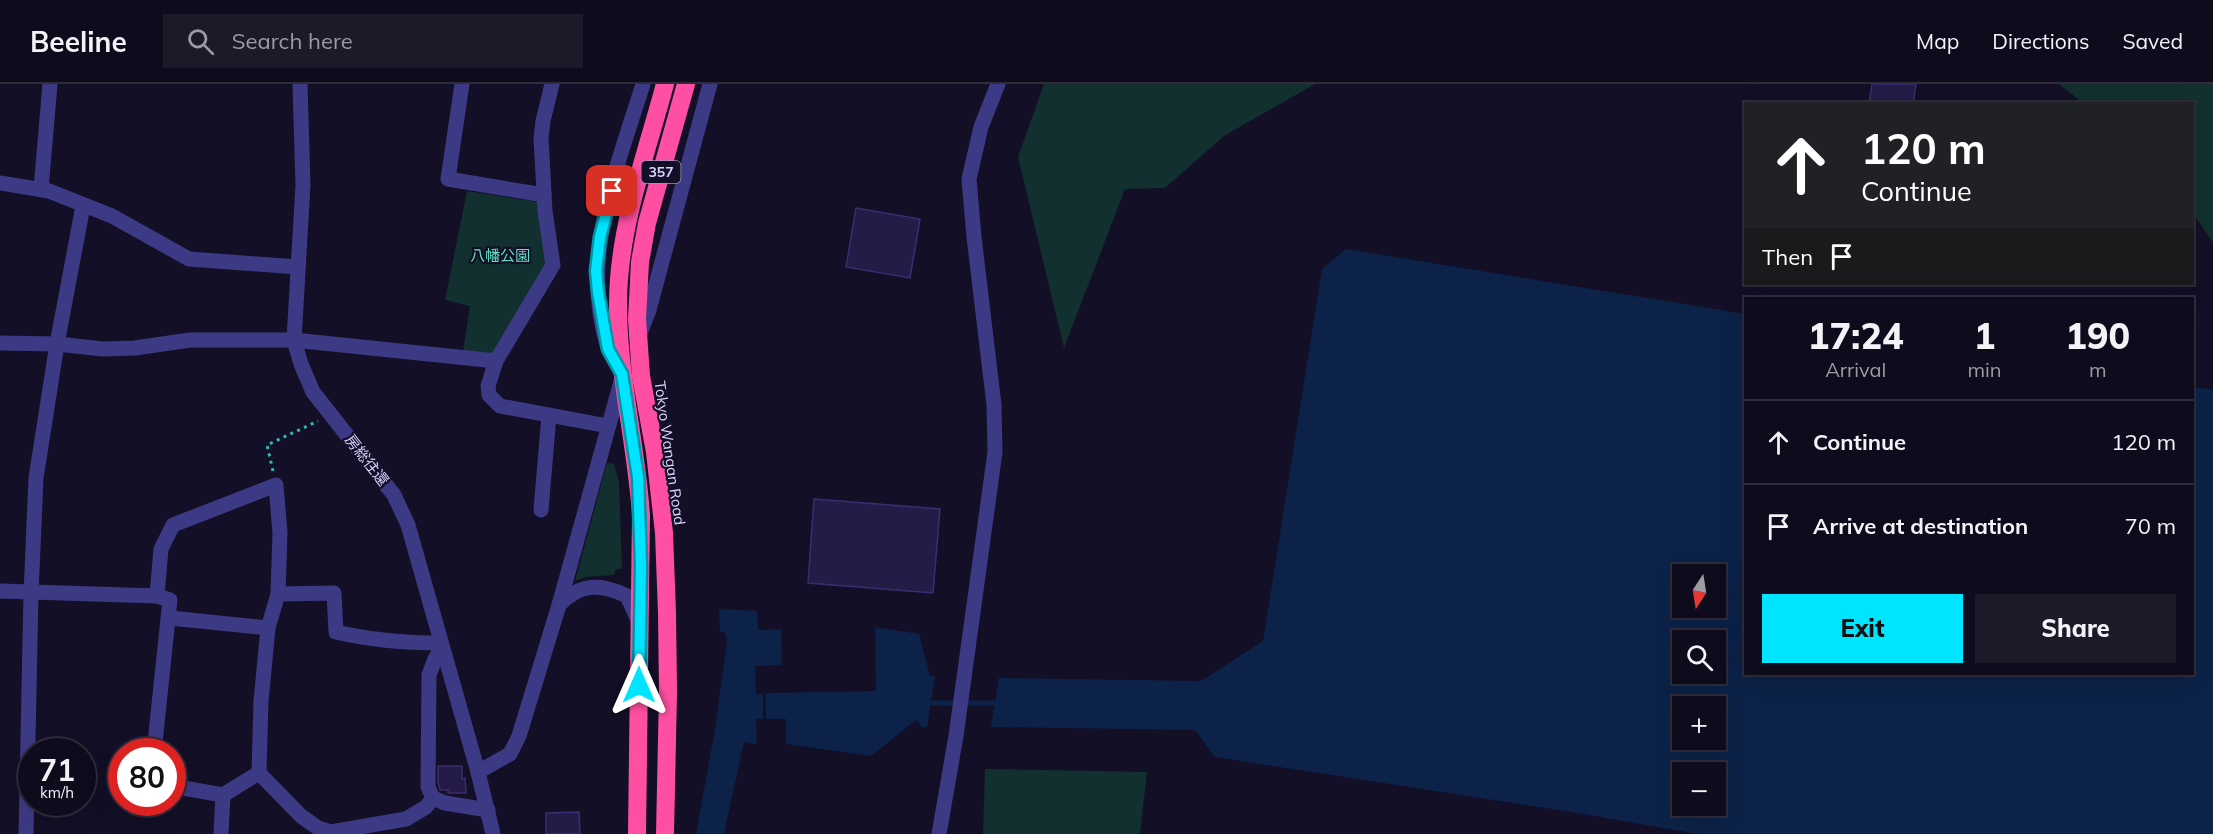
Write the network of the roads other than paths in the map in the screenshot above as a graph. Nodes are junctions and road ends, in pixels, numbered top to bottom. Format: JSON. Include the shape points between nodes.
{"nodes":[{"id":1,"x":50,"y":84,"type":"edge"},
{"id":2,"x":300,"y":84,"type":"edge"},
{"id":3,"x":462,"y":84,"type":"edge"},
{"id":4,"x":552,"y":84,"type":"edge"},
{"id":5,"x":643,"y":84,"type":"edge"},
{"id":6,"x":665,"y":84,"type":"edge"},
{"id":7,"x":686,"y":84,"type":"edge"},
{"id":8,"x":710,"y":84,"type":"edge"},
{"id":9,"x":998,"y":84,"type":"edge"},
{"id":10,"x":0,"y":183,"type":"edge"},
{"id":11,"x":41,"y":189,"type":"junction"},
{"id":12,"x":544,"y":195,"type":"junction"},
{"id":13,"x":83,"y":206,"type":"junction"},
{"id":14,"x":298,"y":267,"type":"junction"},
{"id":15,"x":638,"y":339,"type":"junction"},
{"id":16,"x":294,"y":340,"type":"junction"},
{"id":17,"x":0,"y":343,"type":"edge"},
{"id":18,"x":57,"y":344,"type":"junction"},
{"id":19,"x":496,"y":361,"type":"junction"},
{"id":20,"x":622,"y":374,"type":"junction"},
{"id":21,"x":549,"y":415,"type":"junction"},
{"id":22,"x":608,"y":426,"type":"junction"},
{"id":23,"x":541,"y":510,"type":"dead end"},
{"id":24,"x":0,"y":591,"type":"edge"},
{"id":25,"x":31,"y":594,"type":"junction"},
{"id":26,"x":278,"y":594,"type":"junction"},
{"id":27,"x":157,"y":596,"type":"junction"},
{"id":28,"x":559,"y":605,"type":"junction"},
{"id":29,"x":170,"y":618,"type":"junction"},
{"id":30,"x":640,"y":626,"type":"junction"},
{"id":31,"x":268,"y":628,"type":"junction"},
{"id":32,"x":442,"y":645,"type":"junction"},
{"id":33,"x":156,"y":738,"type":"edge"},
{"id":34,"x":478,"y":772,"type":"junction"},
{"id":35,"x":259,"y":773,"type":"junction"},
{"id":36,"x":186,"y":788,"type":"edge"},
{"id":37,"x":223,"y":795,"type":"junction"},
{"id":38,"x":433,"y":798,"type":"junction"},
{"id":39,"x":488,"y":810,"type":"junction"},
{"id":40,"x":26,"y":834,"type":"edge"},
{"id":41,"x":221,"y":834,"type":"edge"},
{"id":42,"x":493,"y":834,"type":"edge"},
{"id":43,"x":637,"y":834,"type":"edge"},
{"id":44,"x":665,"y":834,"type":"edge"},
{"id":45,"x":939,"y":834,"type":"edge"}],
"edges":[{"from":1,"to":11,"type":"street"},
{"from":2,"to":14,"type":"street","name":"房総往還","via":[[303,185]]},
{"from":3,"to":12,"type":"street","via":[[448,179]]},
{"from":4,"to":12,"type":"street","via":[[543,121]]},
{"from":5,"to":20,"type":"street","via":[[604,218],[596,271],[608,349]]},
{"from":6,"to":20,"type":"highway","number":"357","via":[[621,259]]},
{"from":7,"to":15,"type":"highway","name":"Tokyo Wangan Road","number":"357","via":[[647,223],[640,262]]},
{"from":8,"to":15,"type":"street"},
{"from":9,"to":45,"type":"street","via":[[981,127],[969,179],[994,405],[995,452]]},
{"from":10,"to":11,"type":"street"},
{"from":11,"to":13,"type":"street"},
{"from":12,"to":19,"type":"street","via":[[553,265]]},
{"from":13,"to":14,"type":"street","via":[[112,216],[189,259]]},
{"from":13,"to":18,"type":"street"},
{"from":14,"to":16,"type":"street","name":"房総往還"},
{"from":15,"to":20,"type":"street"},
{"from":15,"to":44,"type":"highway","name":"Tokyo Wangan Road","number":"357","via":[[664,534],[668,614]]},
{"from":16,"to":18,"type":"street","via":[[190,340],[103,349]]},
{"from":16,"to":19,"type":"street"},
{"from":16,"to":32,"type":"street","name":"房総往還","via":[[313,392],[394,495],[408,525]]},
{"from":17,"to":18,"type":"street"},
{"from":18,"to":25,"type":"street","via":[[36,478]]},
{"from":19,"to":21,"type":"street","via":[[488,386],[494,401],[500,406]]},
{"from":20,"to":22,"type":"street"},
{"from":20,"to":30,"type":"highway","number":"357","via":[[641,515]]},
{"from":21,"to":22,"type":"street"},
{"from":21,"to":23,"type":"street"},
{"from":22,"to":28,"type":"street"},
{"from":24,"to":25,"type":"street"},
{"from":25,"to":27,"type":"street"},
{"from":25,"to":40,"type":"street"},
{"from":26,"to":27,"type":"street","via":[[280,534],[276,485],[173,525],[161,549]]},
{"from":26,"to":31,"type":"street"},
{"from":26,"to":32,"type":"street","via":[[334,593],[336,632]]},
{"from":27,"to":29,"type":"street","via":[[170,600]]},
{"from":28,"to":30,"type":"street","via":[[574,591],[604,588],[627,596]]},
{"from":28,"to":34,"type":"street","via":[[515,746],[503,759]]},
{"from":29,"to":31,"type":"street"},
{"from":29,"to":33,"type":"street"},
{"from":30,"to":43,"type":"highway","number":"357"},
{"from":31,"to":35,"type":"street"},
{"from":32,"to":34,"type":"street","name":"房総往還"},
{"from":32,"to":38,"type":"street","via":[[429,675],[427,776]]},
{"from":34,"to":39,"type":"street","name":"房総往還"},
{"from":35,"to":37,"type":"street"},
{"from":35,"to":38,"type":"street","via":[[301,816],[331,832],[406,819]]},
{"from":36,"to":37,"type":"street"},
{"from":37,"to":41,"type":"street"},
{"from":38,"to":39,"type":"street"},
{"from":39,"to":42,"type":"street","name":"房総往還"}]}
